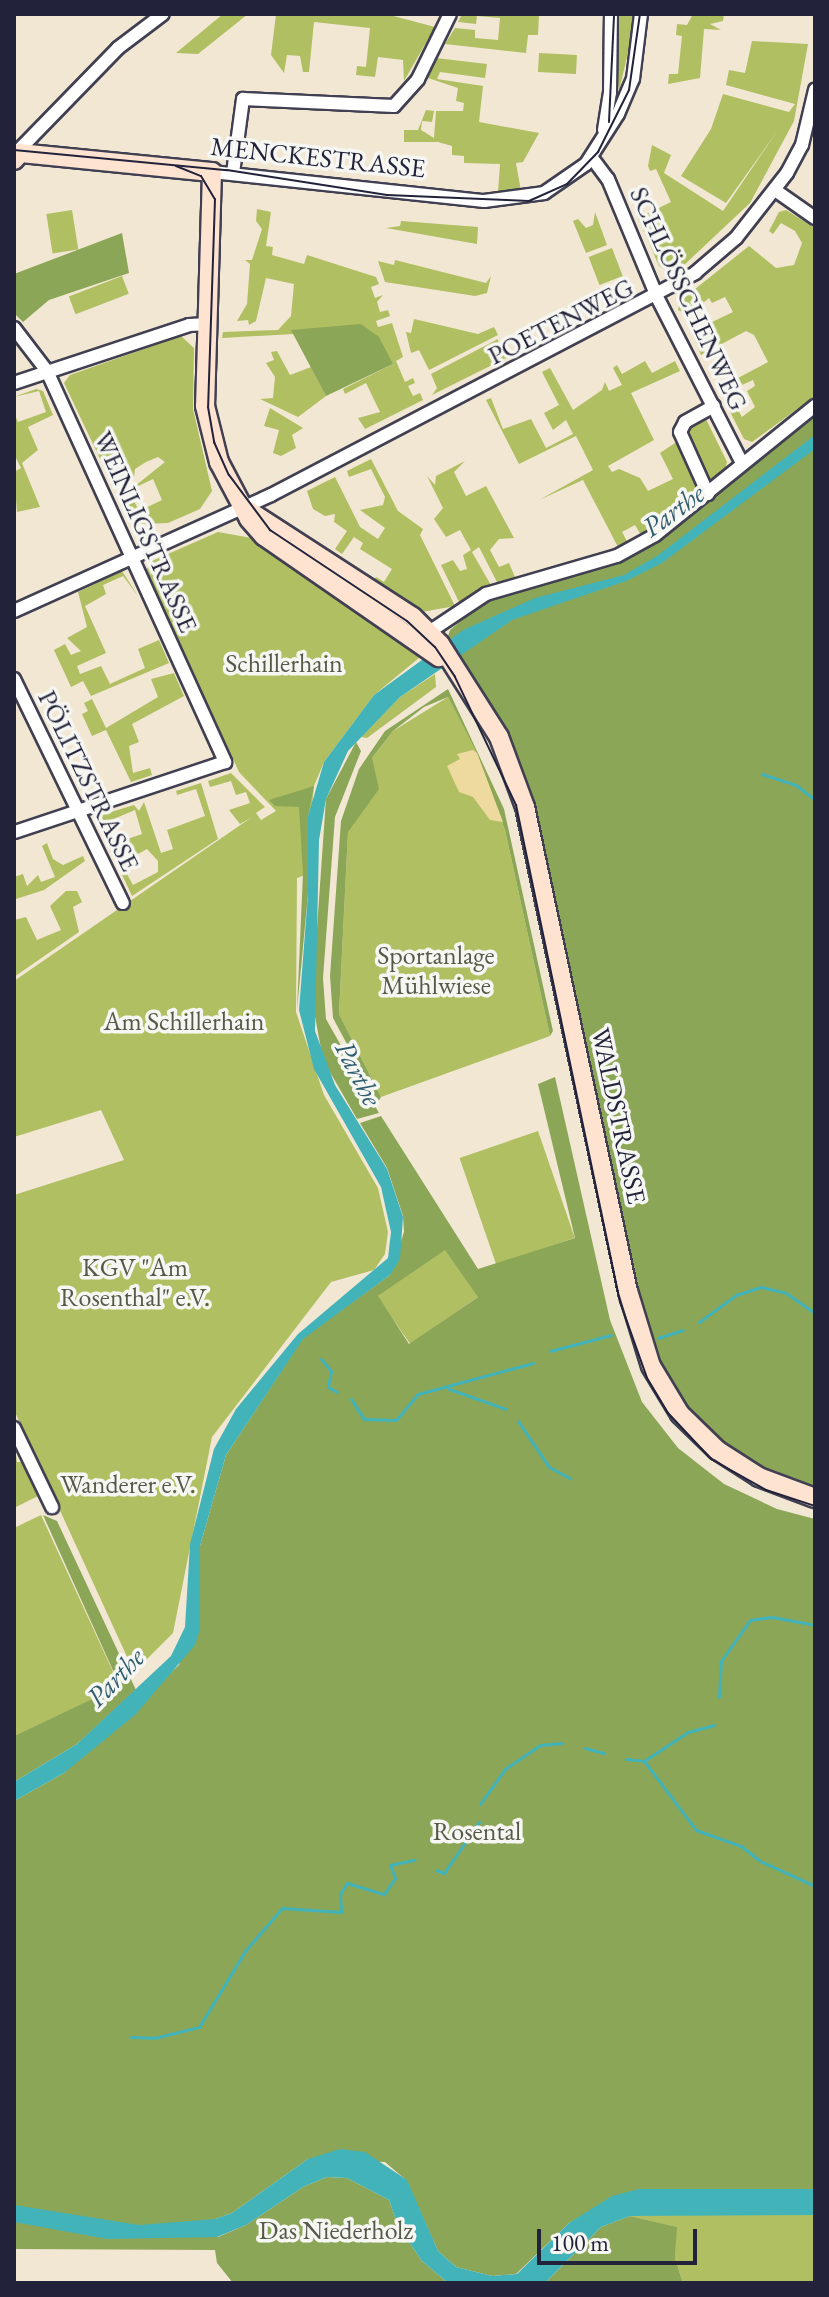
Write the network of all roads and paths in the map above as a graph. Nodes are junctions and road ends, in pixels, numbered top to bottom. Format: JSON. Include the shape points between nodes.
{"nodes":[{"id":1,"x":139,"y":14,"type":"edge"},
{"id":2,"x":163,"y":14,"type":"edge"},
{"id":3,"x":450,"y":14,"type":"edge"},
{"id":4,"x":611,"y":14,"type":"edge"},
{"id":5,"x":641,"y":14,"type":"edge"},
{"id":6,"x":149,"y":24,"type":"junction"},
{"id":7,"x":815,"y":90,"type":"edge"},
{"id":8,"x":815,"y":133,"type":"edge"},
{"id":9,"x":802,"y":145,"type":"junction"},
{"id":10,"x":16,"y":155,"type":"edge"},
{"id":11,"x":594,"y":155,"type":"junction"},
{"id":12,"x":212,"y":172,"type":"junction"},
{"id":13,"x":233,"y":173,"type":"junction"},
{"id":14,"x":775,"y":190,"type":"junction"},
{"id":15,"x":815,"y":218,"type":"edge"},
{"id":16,"x":657,"y":297,"type":"junction"},
{"id":17,"x":209,"y":324,"type":"junction"},
{"id":18,"x":14,"y":328,"type":"edge"},
{"id":19,"x":47,"y":371,"type":"junction"},
{"id":20,"x":14,"y":383,"type":"edge"},
{"id":21,"x":714,"y":406,"type":"junction"},
{"id":22,"x":815,"y":406,"type":"edge"},
{"id":23,"x":742,"y":463,"type":"junction"},
{"id":24,"x":708,"y":494,"type":"junction"},
{"id":25,"x":243,"y":507,"type":"junction"},
{"id":26,"x":132,"y":556,"type":"junction"},
{"id":27,"x":14,"y":611,"type":"edge"},
{"id":28,"x":433,"y":642,"type":"junction"},
{"id":29,"x":14,"y":679,"type":"edge"},
{"id":30,"x":76,"y":812,"type":"junction"},
{"id":31,"x":14,"y":832,"type":"edge"},
{"id":32,"x":123,"y":903,"type":"dead end"},
{"id":33,"x":14,"y":1428,"type":"edge"},
{"id":34,"x":815,"y":1498,"type":"edge"},
{"id":35,"x":52,"y":1507,"type":"dead end"}],
"edges":[{"from":1,"to":6,"type":"street"},
{"from":2,"to":6,"type":"street"},
{"from":3,"to":13,"type":"street","via":[[418,79],[394,106],[243,99]]},
{"from":4,"to":11,"type":"street","via":[[610,101]]},
{"from":5,"to":11,"type":"street","name":"MENCKESTRASSE","via":[[631,86]]},
{"from":6,"to":10,"type":"street","via":[[118,48]]},
{"from":7,"to":9,"type":"street","name":"POETENWEG"},
{"from":8,"to":9,"type":"street"},
{"from":9,"to":14,"type":"street","name":"POETENWEG"},
{"from":10,"to":12,"type":"main road","name":"MENCKESTRASSE"},
{"from":11,"to":13,"type":"street","name":"MENCKESTRASSE","via":[[563,185],[514,200],[387,193]]},
{"from":11,"to":16,"type":"street","name":"SCHLÖSSCHENWEG"},
{"from":12,"to":13,"type":"street","name":"MENCKESTRASSE"},
{"from":12,"to":17,"type":"main road"},
{"from":14,"to":15,"type":"street"},
{"from":14,"to":16,"type":"street","name":"POETENWEG","via":[[716,256]]},
{"from":16,"to":21,"type":"street","name":"SCHLÖSSCHENWEG"},
{"from":16,"to":25,"type":"street","name":"POETENWEG"},
{"from":17,"to":19,"type":"street","via":[[189,325]]},
{"from":17,"to":25,"type":"main road","via":[[208,426]]},
{"from":18,"to":19,"type":"street","name":"WEINLIGSTRASSE"},
{"from":19,"to":20,"type":"street"},
{"from":19,"to":26,"type":"street","name":"WEINLIGSTRASSE"},
{"from":21,"to":23,"type":"street","name":"SCHLÖSSCHENWEG"},
{"from":21,"to":24,"type":"street","via":[[685,422],[680,435]]},
{"from":22,"to":23,"type":"street"},
{"from":23,"to":24,"type":"street"},
{"from":24,"to":28,"type":"street","via":[[655,535],[617,556],[486,594]]},
{"from":25,"to":26,"type":"street","name":"POETENWEG"},
{"from":25,"to":28,"type":"main road"},
{"from":26,"to":27,"type":"street","name":"POETENWEG"},
{"from":26,"to":30,"type":"street","name":"WEINLIGSTRASSE","via":[[225,762]]},
{"from":28,"to":34,"type":"main road","name":"WALDSTRASSE","via":[[499,737],[525,807],[628,1291],[651,1366],[680,1414],[717,1450],[759,1477]]},
{"from":29,"to":30,"type":"street","name":"PÖLITZSTRASSE"},
{"from":30,"to":31,"type":"street"},
{"from":30,"to":32,"type":"street","name":"PÖLITZSTRASSE"},
{"from":33,"to":35,"type":"street"}]}
